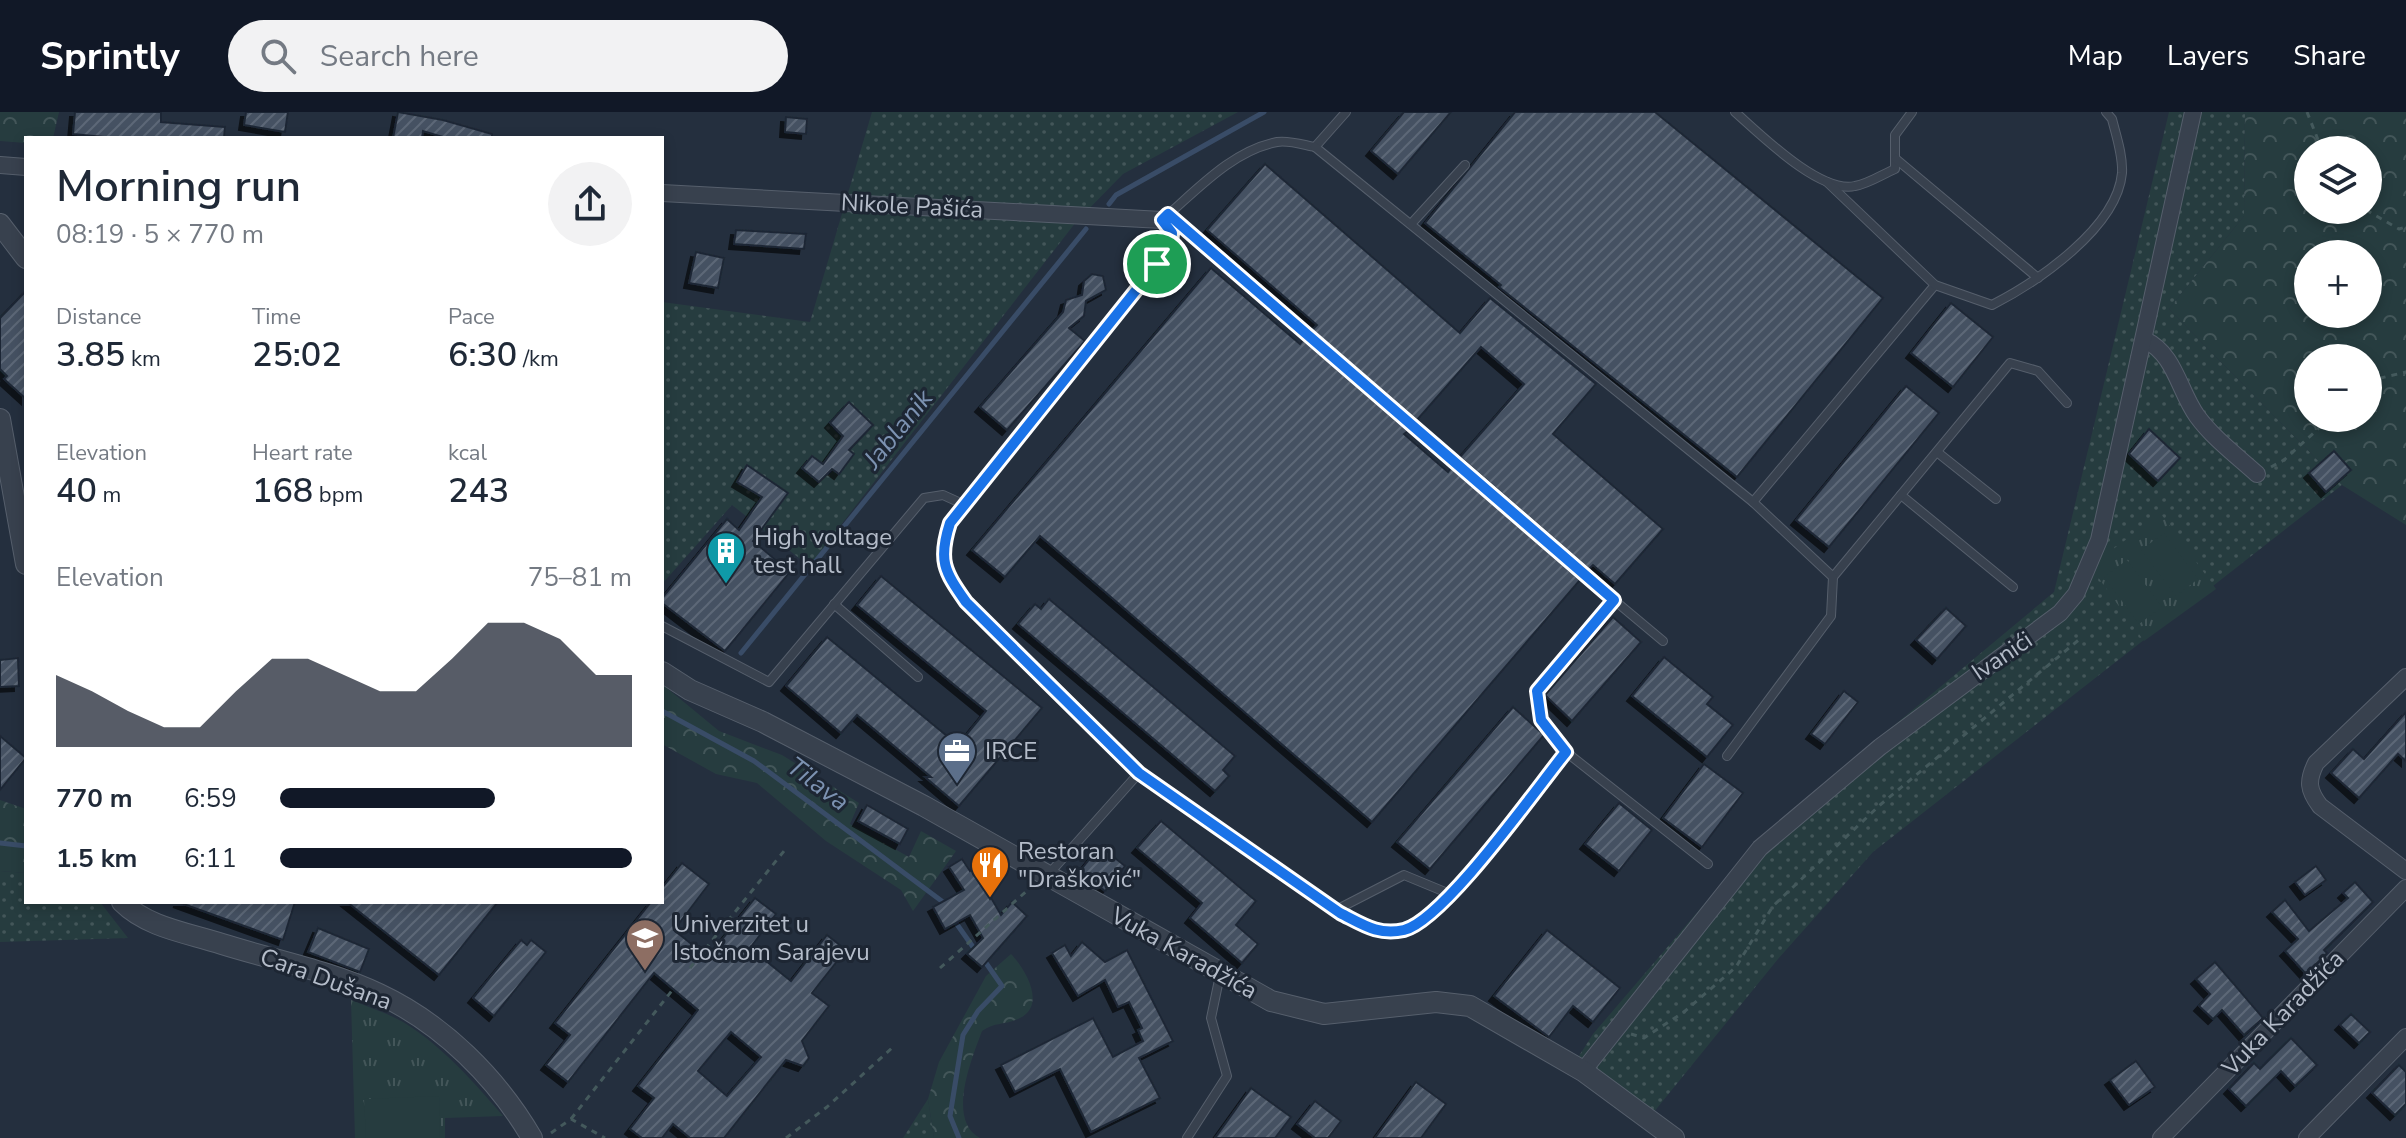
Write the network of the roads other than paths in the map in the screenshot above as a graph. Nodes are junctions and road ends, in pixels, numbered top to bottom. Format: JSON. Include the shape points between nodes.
{"nodes":[{"id":1,"x":1346,"y":112,"type":"edge"},
{"id":2,"x":1735,"y":112,"type":"edge"},
{"id":3,"x":1912,"y":112,"type":"edge"},
{"id":4,"x":2106,"y":112,"type":"edge"},
{"id":5,"x":2193,"y":112,"type":"edge"},
{"id":6,"x":1315,"y":147,"type":"junction"},
{"id":7,"x":1896,"y":159,"type":"junction"},
{"id":8,"x":0,"y":165,"type":"edge"},
{"id":9,"x":1465,"y":165,"type":"dead end"},
{"id":10,"x":24,"y":167,"type":"edge"},
{"id":11,"x":1827,"y":182,"type":"junction"},
{"id":12,"x":664,"y":193,"type":"edge"},
{"id":13,"x":1165,"y":217,"type":"junction"},
{"id":14,"x":0,"y":224,"type":"edge"},
{"id":15,"x":1411,"y":224,"type":"junction"},
{"id":16,"x":24,"y":255,"type":"edge"},
{"id":17,"x":2038,"y":278,"type":"junction"},
{"id":18,"x":1935,"y":285,"type":"junction"},
{"id":19,"x":2145,"y":340,"type":"junction"},
{"id":20,"x":2067,"y":403,"type":"dead end"},
{"id":21,"x":0,"y":419,"type":"edge"},
{"id":22,"x":1937,"y":452,"type":"junction"},
{"id":23,"x":2257,"y":474,"type":"road end"},
{"id":24,"x":1901,"y":495,"type":"junction"},
{"id":25,"x":1996,"y":499,"type":"dead end"},
{"id":26,"x":1753,"y":502,"type":"junction"},
{"id":27,"x":965,"y":505,"type":"junction"},
{"id":28,"x":24,"y":553,"type":"edge"},
{"id":29,"x":1833,"y":577,"type":"junction"},
{"id":30,"x":2013,"y":587,"type":"dead end"},
{"id":31,"x":1614,"y":600,"type":"junction"},
{"id":32,"x":834,"y":604,"type":"junction"},
{"id":33,"x":664,"y":627,"type":"edge"},
{"id":34,"x":1663,"y":641,"type":"dead end"},
{"id":35,"x":664,"y":673,"type":"edge"},
{"id":36,"x":918,"y":677,"type":"dead end"},
{"id":37,"x":2406,"y":677,"type":"edge"},
{"id":38,"x":1566,"y":752,"type":"junction"},
{"id":39,"x":1727,"y":756,"type":"dead end"},
{"id":40,"x":1139,"y":773,"type":"junction"},
{"id":41,"x":1708,"y":864,"type":"dead end"},
{"id":42,"x":2406,"y":871,"type":"edge"},
{"id":43,"x":1046,"y":876,"type":"junction"},
{"id":44,"x":2406,"y":888,"type":"edge"},
{"id":45,"x":1450,"y":894,"type":"junction"},
{"id":46,"x":125,"y":904,"type":"edge"},
{"id":47,"x":1336,"y":910,"type":"junction"},
{"id":48,"x":1220,"y":975,"type":"junction"},
{"id":49,"x":2406,"y":1037,"type":"edge"},
{"id":50,"x":1583,"y":1071,"type":"junction"},
{"id":51,"x":532,"y":1138,"type":"edge"},
{"id":52,"x":1187,"y":1138,"type":"edge"},
{"id":53,"x":1674,"y":1138,"type":"edge"},
{"id":54,"x":2161,"y":1138,"type":"edge"},
{"id":55,"x":2307,"y":1138,"type":"edge"}],
"edges":[{"from":1,"to":6,"type":"lane"},
{"from":2,"to":11,"type":"lane","via":[[1784,155]]},
{"from":3,"to":7,"type":"lane","via":[[1895,135]]},
{"from":4,"to":17,"type":"lane","via":[[2112,119],[2122,174],[2109,210]]},
{"from":5,"to":19,"type":"street","name":"Ivanići"},
{"from":6,"to":13,"type":"lane","via":[[1279,141],[1242,155]]},
{"from":6,"to":15,"type":"lane"},
{"from":7,"to":11,"type":"lane","via":[[1895,169],[1853,187]]},
{"from":7,"to":17,"type":"lane"},
{"from":8,"to":10,"type":"street"},
{"from":9,"to":15,"type":"lane"},
{"from":11,"to":18,"type":"lane"},
{"from":12,"to":13,"type":"street","name":"Nikole Pašića"},
{"from":13,"to":27,"type":"lane","via":[[1171,244]]},
{"from":13,"to":31,"type":"lane"},
{"from":14,"to":16,"type":"street"},
{"from":15,"to":26,"type":"lane"},
{"from":17,"to":18,"type":"lane","via":[[1992,305]]},
{"from":18,"to":26,"type":"lane"},
{"from":19,"to":23,"type":"street","via":[[2162,351],[2207,429]]},
{"from":19,"to":50,"type":"street","name":"Ivanići","via":[[2099,540],[2076,594],[2040,630],[1988,663],[1760,848]]},
{"from":20,"to":22,"type":"lane","via":[[2038,371],[2010,363]]},
{"from":21,"to":28,"type":"street"},
{"from":22,"to":24,"type":"lane"},
{"from":22,"to":25,"type":"lane"},
{"from":24,"to":29,"type":"lane"},
{"from":24,"to":30,"type":"lane"},
{"from":26,"to":29,"type":"lane"},
{"from":27,"to":32,"type":"lane","via":[[943,495],[924,498]]},
{"from":27,"to":40,"type":"lane","via":[[950,523],[942,548],[945,573],[966,602]]},
{"from":29,"to":39,"type":"lane","via":[[1831,616]]},
{"from":31,"to":34,"type":"lane"},
{"from":31,"to":38,"type":"lane","via":[[1537,691],[1541,720]]},
{"from":32,"to":33,"type":"lane","via":[[769,682]]},
{"from":32,"to":36,"type":"lane"},
{"from":35,"to":43,"type":"street","name":"Vuka Karadžića","via":[[924,806]]},
{"from":37,"to":42,"type":"street","via":[[2316,763],[2309,791],[2320,806]]},
{"from":38,"to":41,"type":"lane"},
{"from":38,"to":45,"type":"lane"},
{"from":40,"to":43,"type":"lane"},
{"from":40,"to":47,"type":"lane"},
{"from":43,"to":48,"type":"street","name":"Vuka Karadžića"},
{"from":44,"to":54,"type":"street","name":"Vuka Karadžića"},
{"from":45,"to":47,"type":"lane","via":[[1404,875]]},
{"from":45,"to":47,"type":"lane","via":[[1406,929],[1375,932]]},
{"from":46,"to":51,"type":"street","name":"Cara Dušana","via":[[153,923],[363,987],[417,1014],[486,1074]]},
{"from":48,"to":50,"type":"street","name":"Vuka Karadžića","via":[[1283,1006],[1310,1013],[1460,1003]]},
{"from":48,"to":52,"type":"lane","via":[[1211,1018],[1227,1076]]},
{"from":49,"to":55,"type":"street"},
{"from":50,"to":53,"type":"street","name":"Vuka Karadžića"}]}
